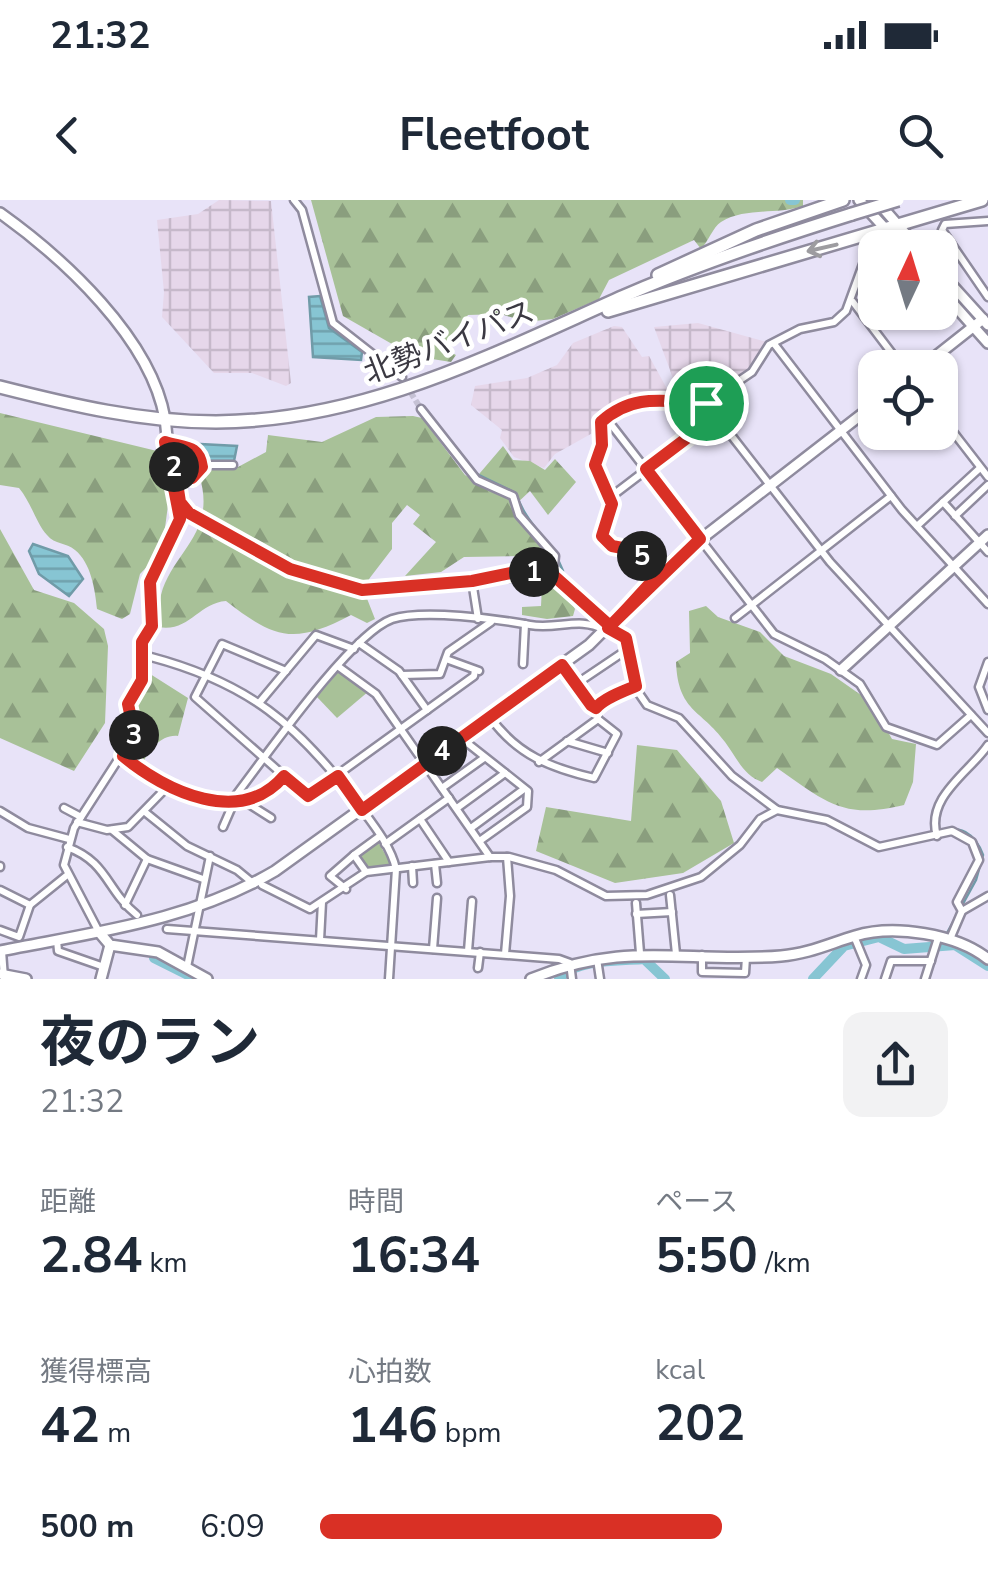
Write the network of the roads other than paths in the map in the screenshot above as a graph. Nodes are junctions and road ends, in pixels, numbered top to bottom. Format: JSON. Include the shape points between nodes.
{"nodes":[{"id":1,"x":294,"y":200,"type":"edge"},
{"id":2,"x":843,"y":200,"type":"edge"},
{"id":3,"x":859,"y":200,"type":"edge"},
{"id":4,"x":876,"y":200,"type":"edge"},
{"id":5,"x":898,"y":200,"type":"edge"},
{"id":6,"x":982,"y":200,"type":"edge"},
{"id":7,"x":0,"y":212,"type":"edge"},
{"id":8,"x":988,"y":221,"type":"edge"},
{"id":9,"x":893,"y":229,"type":"junction"},
{"id":10,"x":858,"y":284,"type":"edge"},
{"id":11,"x":958,"y":291,"type":"edge"},
{"id":12,"x":988,"y":297,"type":"edge"},
{"id":13,"x":853,"y":302,"type":"junction"},
{"id":14,"x":958,"y":310,"type":"edge"},
{"id":15,"x":986,"y":320,"type":"edge"},
{"id":16,"x":973,"y":327,"type":"junction"},
{"id":17,"x":552,"y":330,"type":"junction"},
{"id":18,"x":988,"y":343,"type":"edge"},
{"id":19,"x":774,"y":345,"type":"junction"},
{"id":20,"x":890,"y":350,"type":"edge"},
{"id":21,"x":944,"y":350,"type":"edge"},
{"id":22,"x":402,"y":377,"type":"tunnel mouth"},
{"id":23,"x":0,"y":387,"type":"edge"},
{"id":24,"x":706,"y":403,"type":"junction"},
{"id":25,"x":421,"y":409,"type":"tunnel mouth"},
{"id":26,"x":716,"y":416,"type":"junction"},
{"id":27,"x":606,"y":418,"type":"junction"},
{"id":28,"x":858,"y":418,"type":"edge"},
{"id":29,"x":165,"y":420,"type":"junction"},
{"id":30,"x":841,"y":431,"type":"junction"},
{"id":31,"x":958,"y":438,"type":"edge"},
{"id":32,"x":165,"y":442,"type":"junction"},
{"id":33,"x":988,"y":459,"type":"edge"},
{"id":34,"x":233,"y":465,"type":"dead end"},
{"id":35,"x":980,"y":467,"type":"junction"},
{"id":36,"x":646,"y":469,"type":"junction"},
{"id":37,"x":198,"y":471,"type":"junction"},
{"id":38,"x":988,"y":476,"type":"edge"},
{"id":39,"x":770,"y":485,"type":"junction"},
{"id":40,"x":988,"y":485,"type":"edge"},
{"id":41,"x":891,"y":496,"type":"junction"},
{"id":42,"x":608,"y":498,"type":"junction"},
{"id":43,"x":180,"y":502,"type":"junction"},
{"id":44,"x":943,"y":502,"type":"junction"},
{"id":45,"x":955,"y":516,"type":"junction"},
{"id":46,"x":917,"y":526,"type":"junction"},
{"id":47,"x":700,"y":539,"type":"junction"},
{"id":48,"x":984,"y":539,"type":"edge"},
{"id":49,"x":822,"y":551,"type":"junction"},
{"id":50,"x":988,"y":552,"type":"edge"},
{"id":51,"x":954,"y":567,"type":"junction"},
{"id":52,"x":553,"y":575,"type":"junction"},
{"id":53,"x":655,"y":578,"type":"junction"},
{"id":54,"x":472,"y":581,"type":"junction"},
{"id":55,"x":988,"y":604,"type":"edge"},
{"id":56,"x":752,"y":606,"type":"junction"},
{"id":57,"x":735,"y":618,"type":"dead end"},
{"id":58,"x":478,"y":620,"type":"junction"},
{"id":59,"x":492,"y":620,"type":"junction"},
{"id":60,"x":524,"y":624,"type":"junction"},
{"id":61,"x":888,"y":626,"type":"junction"},
{"id":62,"x":608,"y":628,"type":"junction"},
{"id":63,"x":356,"y":646,"type":"junction"},
{"id":64,"x":628,"y":648,"type":"junction"},
{"id":65,"x":150,"y":657,"type":"dead end"},
{"id":66,"x":446,"y":658,"type":"junction"},
{"id":67,"x":988,"y":662,"type":"edge"},
{"id":68,"x":523,"y":664,"type":"dead end"},
{"id":69,"x":562,"y":665,"type":"junction"},
{"id":70,"x":339,"y":667,"type":"junction"},
{"id":71,"x":841,"y":670,"type":"junction"},
{"id":72,"x":286,"y":671,"type":"junction"},
{"id":73,"x":208,"y":672,"type":"junction"},
{"id":74,"x":402,"y":676,"type":"junction"},
{"id":75,"x":576,"y":684,"type":"junction"},
{"id":76,"x":635,"y":686,"type":"junction"},
{"id":77,"x":260,"y":703,"type":"junction"},
{"id":78,"x":596,"y":708,"type":"junction"},
{"id":79,"x":427,"y":710,"type":"junction"},
{"id":80,"x":988,"y":710,"type":"edge"},
{"id":81,"x":971,"y":714,"type":"junction"},
{"id":82,"x":490,"y":717,"type":"junction"},
{"id":83,"x":598,"y":719,"type":"junction"},
{"id":84,"x":290,"y":726,"type":"junction"},
{"id":85,"x":400,"y":729,"type":"junction"},
{"id":86,"x":988,"y":733,"type":"edge"},
{"id":87,"x":461,"y":738,"type":"junction"},
{"id":88,"x":567,"y":741,"type":"junction"},
{"id":89,"x":988,"y":745,"type":"edge"},
{"id":90,"x":608,"y":752,"type":"junction"},
{"id":91,"x":123,"y":756,"type":"junction"},
{"id":92,"x":484,"y":758,"type":"junction"},
{"id":93,"x":264,"y":759,"type":"junction"},
{"id":94,"x":539,"y":762,"type":"junction"},
{"id":95,"x":425,"y":764,"type":"junction"},
{"id":96,"x":505,"y":774,"type":"junction"},
{"id":97,"x":284,"y":776,"type":"junction"},
{"id":98,"x":337,"y":776,"type":"junction"},
{"id":99,"x":168,"y":786,"type":"junction"},
{"id":100,"x":442,"y":788,"type":"junction"},
{"id":101,"x":524,"y":788,"type":"junction"},
{"id":102,"x":450,"y":798,"type":"junction"},
{"id":103,"x":231,"y":803,"type":"junction"},
{"id":104,"x":248,"y":803,"type":"junction"},
{"id":105,"x":64,"y":808,"type":"dead end"},
{"id":106,"x":457,"y":808,"type":"junction"},
{"id":107,"x":362,"y":810,"type":"junction"},
{"id":108,"x":777,"y":810,"type":"junction"},
{"id":109,"x":0,"y":811,"type":"edge"},
{"id":110,"x":145,"y":812,"type":"junction"},
{"id":111,"x":271,"y":818,"type":"dead end"},
{"id":112,"x":420,"y":819,"type":"junction"},
{"id":113,"x":79,"y":820,"type":"junction"},
{"id":114,"x":223,"y":827,"type":"dead end"},
{"id":115,"x":472,"y":828,"type":"junction"},
{"id":116,"x":112,"y":830,"type":"junction"},
{"id":117,"x":936,"y":833,"type":"junction"},
{"id":118,"x":383,"y":840,"type":"junction"},
{"id":119,"x":480,"y":840,"type":"junction"},
{"id":120,"x":68,"y":843,"type":"junction"},
{"id":121,"x":354,"y":854,"type":"junction"},
{"id":122,"x":210,"y":856,"type":"junction"},
{"id":123,"x":506,"y":857,"type":"junction"},
{"id":124,"x":490,"y":858,"type":"junction"},
{"id":125,"x":147,"y":860,"type":"junction"},
{"id":126,"x":449,"y":862,"type":"junction"},
{"id":127,"x":434,"y":864,"type":"junction"},
{"id":128,"x":412,"y":866,"type":"junction"},
{"id":129,"x":396,"y":870,"type":"junction"},
{"id":130,"x":366,"y":872,"type":"junction"},
{"id":131,"x":66,"y":876,"type":"junction"},
{"id":132,"x":204,"y":879,"type":"junction"},
{"id":133,"x":437,"y":883,"type":"dead end"},
{"id":134,"x":258,"y":884,"type":"junction"},
{"id":135,"x":413,"y":884,"type":"dead end"},
{"id":136,"x":346,"y":888,"type":"junction"},
{"id":137,"x":0,"y":890,"type":"edge"},
{"id":138,"x":670,"y":895,"type":"dead end"},
{"id":139,"x":988,"y":896,"type":"edge"},
{"id":140,"x":437,"y":898,"type":"dead end"},
{"id":141,"x":322,"y":900,"type":"junction"},
{"id":142,"x":472,"y":902,"type":"dead end"},
{"id":143,"x":636,"y":903,"type":"dead end"},
{"id":144,"x":30,"y":905,"type":"junction"},
{"id":145,"x":125,"y":905,"type":"junction"},
{"id":146,"x":198,"y":908,"type":"junction"},
{"id":147,"x":960,"y":908,"type":"junction"},
{"id":148,"x":672,"y":912,"type":"junction"},
{"id":149,"x":636,"y":914,"type":"junction"},
{"id":150,"x":137,"y":915,"type":"dead end"},
{"id":151,"x":166,"y":929,"type":"dead end"},
{"id":152,"x":0,"y":930,"type":"edge"},
{"id":153,"x":196,"y":931,"type":"junction"},
{"id":154,"x":99,"y":932,"type":"junction"},
{"id":155,"x":945,"y":938,"type":"junction"},
{"id":156,"x":56,"y":940,"type":"junction"},
{"id":157,"x":320,"y":940,"type":"junction"},
{"id":158,"x":856,"y":940,"type":"junction"},
{"id":159,"x":110,"y":945,"type":"junction"},
{"id":160,"x":392,"y":946,"type":"junction"},
{"id":161,"x":433,"y":949,"type":"junction"},
{"id":162,"x":1,"y":951,"type":"edge"},
{"id":163,"x":468,"y":952,"type":"junction"},
{"id":164,"x":640,"y":953,"type":"junction"},
{"id":165,"x":986,"y":953,"type":"edge"},
{"id":166,"x":505,"y":954,"type":"junction"},
{"id":167,"x":676,"y":954,"type":"junction"},
{"id":168,"x":702,"y":954,"type":"junction"},
{"id":169,"x":480,"y":955,"type":"junction"},
{"id":170,"x":746,"y":956,"type":"junction"},
{"id":171,"x":596,"y":960,"type":"junction"},
{"id":172,"x":931,"y":961,"type":"junction"},
{"id":173,"x":188,"y":967,"type":"junction"},
{"id":174,"x":105,"y":968,"type":"junction"},
{"id":175,"x":478,"y":968,"type":"dead end"},
{"id":176,"x":571,"y":970,"type":"edge"},
{"id":177,"x":598,"y":975,"type":"edge"},
{"id":178,"x":3,"y":976,"type":"edge"},
{"id":179,"x":26,"y":979,"type":"edge"},
{"id":180,"x":100,"y":979,"type":"edge"},
{"id":181,"x":206,"y":979,"type":"edge"},
{"id":182,"x":389,"y":979,"type":"edge"},
{"id":183,"x":530,"y":979,"type":"edge"},
{"id":184,"x":862,"y":979,"type":"edge"},
{"id":185,"x":885,"y":979,"type":"edge"},
{"id":186,"x":925,"y":979,"type":"edge"}],
"edges":[{"from":1,"to":22,"type":"street","via":[[333,323]]},
{"from":2,"to":17,"type":"highway","via":[[756,230]]},
{"from":3,"to":9,"type":"main road"},
{"from":4,"to":9,"type":"main road"},
{"from":5,"to":17,"type":"highway","name":"北勢バイパス","bridge":true,"via":[[676,275]]},
{"from":6,"to":9,"type":"highway"},
{"from":7,"to":29,"type":"main road","via":[[56,255],[112,318],[144,365]]},
{"from":8,"to":12,"type":"street","via":[[945,224],[942,230]]},
{"from":9,"to":17,"type":"highway","one_way":true,"via":[[745,267]]},
{"from":10,"to":13,"type":"street"},
{"from":11,"to":15,"type":"main road"},
{"from":13,"to":19,"type":"street","via":[[834,322],[800,329]]},
{"from":13,"to":20,"type":"street"},
{"from":14,"to":16,"type":"main road"},
{"from":15,"to":16,"type":"main road"},
{"from":16,"to":18,"type":"main road"},
{"from":16,"to":21,"type":"main road"},
{"from":17,"to":29,"type":"highway","name":"北勢バイパス","via":[[366,402],[258,420]]},
{"from":19,"to":24,"type":"street","via":[[740,383]]},
{"from":19,"to":30,"type":"street"},
{"from":23,"to":29,"type":"highway","name":"北勢バイパス"},
{"from":24,"to":26,"type":"street"},
{"from":24,"to":27,"type":"street","via":[[653,396]]},
{"from":25,"to":52,"type":"street","via":[[477,480],[512,496],[519,515],[554,556]]},
{"from":26,"to":36,"type":"street"},
{"from":26,"to":39,"type":"street"},
{"from":27,"to":36,"type":"street"},
{"from":27,"to":42,"type":"street","via":[[595,465]]},
{"from":28,"to":30,"type":"main road"},
{"from":29,"to":32,"type":"main road"},
{"from":30,"to":39,"type":"main road"},
{"from":30,"to":41,"type":"street"},
{"from":31,"to":35,"type":"street"},
{"from":32,"to":37,"type":"street","via":[[196,450]]},
{"from":32,"to":43,"type":"main road","via":[[167,473]]},
{"from":33,"to":35,"type":"street"},
{"from":34,"to":37,"type":"street"},
{"from":35,"to":38,"type":"street"},
{"from":35,"to":44,"type":"street"},
{"from":36,"to":42,"type":"street"},
{"from":36,"to":47,"type":"street"},
{"from":37,"to":43,"type":"street","via":[[192,478],[190,463],[177,459]]},
{"from":39,"to":47,"type":"main road"},
{"from":39,"to":49,"type":"street"},
{"from":40,"to":45,"type":"street"},
{"from":41,"to":46,"type":"street"},
{"from":41,"to":49,"type":"street"},
{"from":42,"to":53,"type":"street","via":[[603,538],[638,551]]},
{"from":43,"to":54,"type":"main road","via":[[210,528],[317,578],[369,590]]},
{"from":43,"to":91,"type":"street","via":[[177,528],[150,582],[152,626],[142,642],[142,684],[128,704],[134,738]]},
{"from":44,"to":45,"type":"street"},
{"from":44,"to":46,"type":"street"},
{"from":45,"to":48,"type":"street"},
{"from":46,"to":51,"type":"street"},
{"from":47,"to":53,"type":"main road"},
{"from":47,"to":56,"type":"street"},
{"from":48,"to":50,"type":"street"},
{"from":48,"to":51,"type":"main road"},
{"from":49,"to":56,"type":"street"},
{"from":49,"to":61,"type":"street"},
{"from":51,"to":55,"type":"street"},
{"from":51,"to":61,"type":"main road"},
{"from":52,"to":54,"type":"main road","via":[[529,571]]},
{"from":52,"to":62,"type":"main road"},
{"from":53,"to":62,"type":"main road"},
{"from":54,"to":58,"type":"street"},
{"from":56,"to":57,"type":"street"},
{"from":56,"to":71,"type":"street","via":[[774,634]]},
{"from":58,"to":59,"type":"street"},
{"from":58,"to":63,"type":"street","via":[[398,618]]},
{"from":59,"to":60,"type":"street"},
{"from":59,"to":66,"type":"street"},
{"from":60,"to":62,"type":"street"},
{"from":60,"to":68,"type":"street"},
{"from":61,"to":71,"type":"main road"},
{"from":61,"to":81,"type":"street"},
{"from":62,"to":64,"type":"street","via":[[624,636]]},
{"from":62,"to":69,"type":"main road"},
{"from":63,"to":70,"type":"street"},
{"from":63,"to":72,"type":"street","via":[[316,635]]},
{"from":63,"to":74,"type":"street"},
{"from":64,"to":75,"type":"street"},
{"from":64,"to":76,"type":"street"},
{"from":65,"to":73,"type":"street"},
{"from":66,"to":74,"type":"street","via":[[440,674]]},
{"from":66,"to":79,"type":"street","via":[[477,670]]},
{"from":67,"to":80,"type":"street","via":[[979,687]]},
{"from":69,"to":75,"type":"street"},
{"from":69,"to":82,"type":"main road"},
{"from":70,"to":84,"type":"street"},
{"from":70,"to":85,"type":"street","via":[[374,691]]},
{"from":71,"to":81,"type":"street","via":[[899,734],[937,745]]},
{"from":72,"to":73,"type":"street","via":[[222,644]]},
{"from":72,"to":77,"type":"street"},
{"from":73,"to":77,"type":"street"},
{"from":73,"to":93,"type":"street","via":[[195,697]]},
{"from":74,"to":79,"type":"street"},
{"from":75,"to":78,"type":"street"},
{"from":76,"to":78,"type":"street"},
{"from":76,"to":108,"type":"street","via":[[645,702],[679,718],[732,776]]},
{"from":77,"to":84,"type":"street"},
{"from":78,"to":83,"type":"street"},
{"from":79,"to":85,"type":"street"},
{"from":81,"to":86,"type":"street"},
{"from":82,"to":87,"type":"main road"},
{"from":82,"to":94,"type":"street","via":[[502,735]]},
{"from":83,"to":88,"type":"street"},
{"from":83,"to":90,"type":"street","via":[[617,734]]},
{"from":84,"to":93,"type":"street"},
{"from":84,"to":98,"type":"street"},
{"from":85,"to":95,"type":"street"},
{"from":85,"to":98,"type":"street"},
{"from":87,"to":92,"type":"street"},
{"from":87,"to":95,"type":"main road"},
{"from":88,"to":90,"type":"street"},
{"from":88,"to":94,"type":"street"},
{"from":89,"to":117,"type":"street","via":[[950,786]]},
{"from":90,"to":94,"type":"street","via":[[594,778]]},
{"from":91,"to":99,"type":"street"},
{"from":91,"to":113,"type":"street"},
{"from":92,"to":96,"type":"street"},
{"from":92,"to":100,"type":"street"},
{"from":93,"to":97,"type":"street"},
{"from":93,"to":103,"type":"street"},
{"from":95,"to":100,"type":"street"},
{"from":95,"to":107,"type":"main road"},
{"from":96,"to":101,"type":"street"},
{"from":96,"to":106,"type":"street"},
{"from":97,"to":98,"type":"street","via":[[308,796]]},
{"from":97,"to":104,"type":"street"},
{"from":98,"to":107,"type":"street"},
{"from":99,"to":103,"type":"street"},
{"from":99,"to":110,"type":"street"},
{"from":100,"to":102,"type":"street"},
{"from":101,"to":115,"type":"street"},
{"from":101,"to":119,"type":"street","via":[[527,806]]},
{"from":102,"to":106,"type":"street"},
{"from":102,"to":112,"type":"street"},
{"from":103,"to":104,"type":"street"},
{"from":103,"to":114,"type":"street"},
{"from":104,"to":111,"type":"street"},
{"from":105,"to":113,"type":"street"},
{"from":106,"to":115,"type":"street"},
{"from":107,"to":118,"type":"street"},
{"from":107,"to":134,"type":"main road"},
{"from":108,"to":117,"type":"street","via":[[827,820],[874,846],[891,848]]},
{"from":108,"to":123,"type":"street","via":[[701,877],[647,895],[606,896],[556,870]]},
{"from":109,"to":120,"type":"street"},
{"from":110,"to":116,"type":"street","via":[[128,827]]},
{"from":110,"to":122,"type":"street"},
{"from":112,"to":118,"type":"street"},
{"from":112,"to":126,"type":"street"},
{"from":113,"to":116,"type":"street"},
{"from":113,"to":120,"type":"street"},
{"from":115,"to":119,"type":"street"},
{"from":116,"to":125,"type":"street"},
{"from":117,"to":147,"type":"street","via":[[956,832],[979,855]]},
{"from":118,"to":121,"type":"street"},
{"from":118,"to":129,"type":"street"},
{"from":119,"to":124,"type":"street"},
{"from":120,"to":131,"type":"street"},
{"from":120,"to":145,"type":"street","via":[[97,862]]},
{"from":121,"to":130,"type":"street"},
{"from":121,"to":136,"type":"street","via":[[330,876]]},
{"from":122,"to":132,"type":"street"},
{"from":122,"to":134,"type":"street"},
{"from":123,"to":124,"type":"street"},
{"from":123,"to":166,"type":"street"},
{"from":124,"to":126,"type":"street"},
{"from":125,"to":132,"type":"street"},
{"from":125,"to":145,"type":"street"},
{"from":126,"to":127,"type":"street"},
{"from":127,"to":128,"type":"street"},
{"from":127,"to":133,"type":"street"},
{"from":128,"to":129,"type":"street"},
{"from":128,"to":135,"type":"street"},
{"from":129,"to":130,"type":"street"},
{"from":129,"to":160,"type":"street"},
{"from":130,"to":136,"type":"street"},
{"from":131,"to":144,"type":"street"},
{"from":131,"to":154,"type":"street"},
{"from":132,"to":146,"type":"street"},
{"from":134,"to":141,"type":"street","via":[[304,908]]},
{"from":134,"to":146,"type":"main road"},
{"from":136,"to":141,"type":"street"},
{"from":137,"to":144,"type":"street"},
{"from":138,"to":148,"type":"street"},
{"from":139,"to":147,"type":"street"},
{"from":140,"to":161,"type":"street"},
{"from":141,"to":157,"type":"street"},
{"from":142,"to":163,"type":"street"},
{"from":143,"to":149,"type":"street"},
{"from":144,"to":152,"type":"street","via":[[19,937]]},
{"from":145,"to":150,"type":"street"},
{"from":146,"to":153,"type":"street"},
{"from":146,"to":154,"type":"main road"},
{"from":147,"to":155,"type":"street"},
{"from":148,"to":149,"type":"street"},
{"from":148,"to":167,"type":"street"},
{"from":149,"to":164,"type":"street"},
{"from":151,"to":153,"type":"street"},
{"from":153,"to":157,"type":"street"},
{"from":153,"to":173,"type":"street"},
{"from":154,"to":156,"type":"main road"},
{"from":154,"to":159,"type":"main road"},
{"from":155,"to":158,"type":"main road","via":[[880,931]]},
{"from":155,"to":165,"type":"main road"},
{"from":155,"to":172,"type":"street"},
{"from":156,"to":162,"type":"main road"},
{"from":156,"to":174,"type":"street","via":[[58,951]]},
{"from":157,"to":160,"type":"street"},
{"from":158,"to":170,"type":"main road","via":[[793,955]]},
{"from":158,"to":184,"type":"street","via":[[866,965]]},
{"from":159,"to":173,"type":"main road","via":[[158,952]]},
{"from":159,"to":174,"type":"main road"},
{"from":160,"to":161,"type":"street"},
{"from":160,"to":182,"type":"street"},
{"from":161,"to":163,"type":"street"},
{"from":162,"to":178,"type":"street"},
{"from":163,"to":169,"type":"street"},
{"from":164,"to":167,"type":"main road"},
{"from":164,"to":171,"type":"main road"},
{"from":166,"to":169,"type":"street"},
{"from":166,"to":176,"type":"street"},
{"from":167,"to":168,"type":"main road"},
{"from":168,"to":170,"type":"main road"},
{"from":168,"to":170,"type":"street","via":[[702,972],[745,973]]},
{"from":169,"to":175,"type":"street"},
{"from":171,"to":176,"type":"main road"},
{"from":171,"to":177,"type":"street"},
{"from":172,"to":185,"type":"street","via":[[891,961]]},
{"from":172,"to":186,"type":"street"},
{"from":173,"to":181,"type":"main road"},
{"from":174,"to":180,"type":"main road"},
{"from":176,"to":183,"type":"main road"},
{"from":178,"to":179,"type":"main road"}]}
